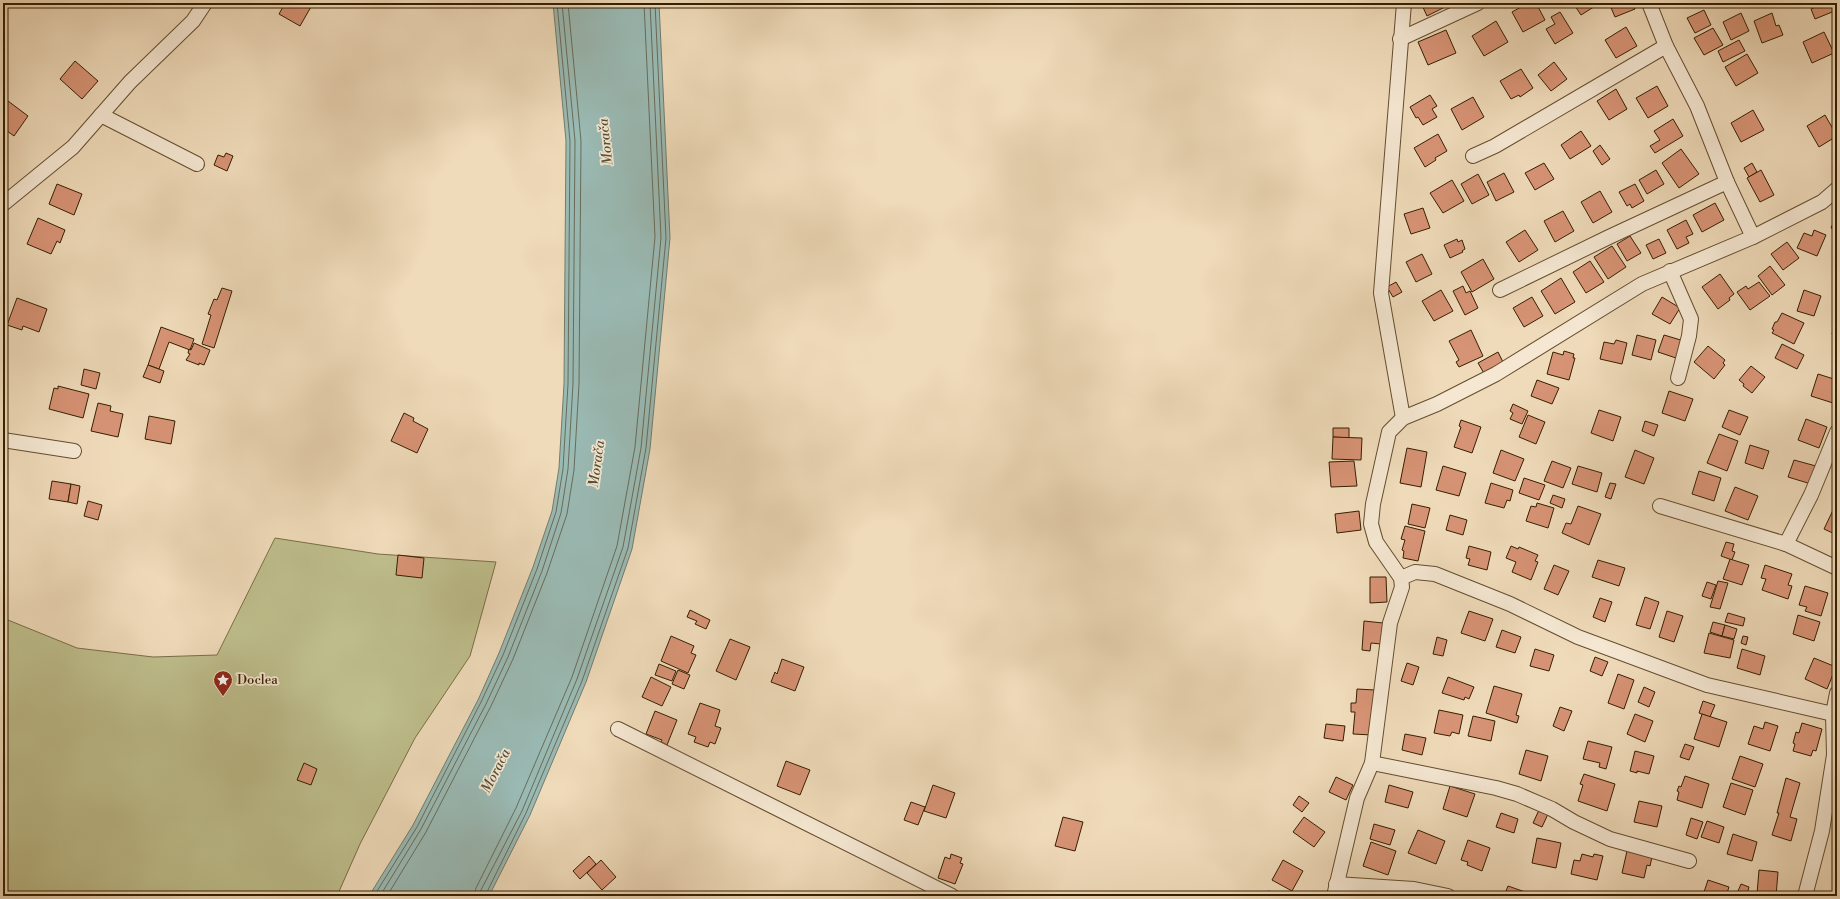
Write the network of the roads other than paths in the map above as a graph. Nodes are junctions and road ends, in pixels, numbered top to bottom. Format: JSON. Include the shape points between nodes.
{"nodes":[{"id":1,"x":205,"y":3,"type":"edge"},
{"id":2,"x":1404,"y":3,"type":"edge"},
{"id":3,"x":1478,"y":3,"type":"edge"},
{"id":4,"x":1649,"y":3,"type":"edge"},
{"id":5,"x":1400,"y":39,"type":"junction"},
{"id":6,"x":1666,"y":46,"type":"junction"},
{"id":7,"x":101,"y":115,"type":"junction"},
{"id":8,"x":1473,"y":156,"type":"dead end"},
{"id":9,"x":197,"y":164,"type":"dead end"},
{"id":10,"x":1727,"y":182,"type":"junction"},
{"id":11,"x":1837,"y":189,"type":"edge"},
{"id":12,"x":3,"y":204,"type":"edge"},
{"id":13,"x":1753,"y":237,"type":"junction"},
{"id":14,"x":1670,"y":271,"type":"junction"},
{"id":15,"x":1500,"y":290,"type":"dead end"},
{"id":16,"x":1678,"y":378,"type":"dead end"},
{"id":17,"x":1403,"y":418,"type":"junction"},
{"id":18,"x":1837,"y":432,"type":"edge"},
{"id":19,"x":3,"y":440,"type":"edge"},
{"id":20,"x":74,"y":451,"type":"dead end"},
{"id":21,"x":1660,"y":506,"type":"dead end"},
{"id":22,"x":1786,"y":544,"type":"junction"},
{"id":23,"x":1837,"y":568,"type":"edge"},
{"id":24,"x":1401,"y":578,"type":"junction"},
{"id":25,"x":1837,"y":693,"type":"edge"},
{"id":26,"x":1833,"y":714,"type":"junction"},
{"id":27,"x":618,"y":729,"type":"dead end"},
{"id":28,"x":1372,"y":763,"type":"junction"},
{"id":29,"x":1689,"y":861,"type":"dead end"},
{"id":30,"x":1335,"y":890,"type":"edge"},
{"id":31,"x":952,"y":896,"type":"edge"},
{"id":32,"x":1448,"y":896,"type":"edge"},
{"id":33,"x":1805,"y":896,"type":"edge"}],
"edges":[{"from":1,"to":7,"type":"street","via":[[192,21],[135,77]]},
{"from":2,"to":5,"type":"street"},
{"from":3,"to":5,"type":"street"},
{"from":4,"to":6,"type":"street"},
{"from":5,"to":17,"type":"street","via":[[1381,293]]},
{"from":6,"to":8,"type":"street","via":[[1495,146]]},
{"from":6,"to":10,"type":"street","via":[[1697,106]]},
{"from":7,"to":9,"type":"street"},
{"from":7,"to":12,"type":"street","via":[[73,147]]},
{"from":10,"to":13,"type":"street"},
{"from":10,"to":15,"type":"street"},
{"from":11,"to":13,"type":"street","via":[[1822,202]]},
{"from":13,"to":14,"type":"street"},
{"from":14,"to":16,"type":"street","via":[[1691,319]]},
{"from":14,"to":17,"type":"street","via":[[1642,284],[1496,374]]},
{"from":17,"to":24,"type":"street","via":[[1389,432],[1371,524],[1376,542]]},
{"from":18,"to":22,"type":"street","via":[[1812,495]]},
{"from":19,"to":20,"type":"street"},
{"from":21,"to":22,"type":"street"},
{"from":22,"to":23,"type":"street"},
{"from":24,"to":26,"type":"street","via":[[1415,572],[1435,574],[1510,604],[1578,637],[1707,685]]},
{"from":24,"to":28,"type":"street","via":[[1402,587],[1390,623]]},
{"from":25,"to":26,"type":"street"},
{"from":26,"to":33,"type":"street","via":[[1834,754],[1826,808]]},
{"from":27,"to":31,"type":"street"},
{"from":28,"to":29,"type":"street","via":[[1517,794],[1610,839]]},
{"from":28,"to":30,"type":"street","via":[[1357,798]]},
{"from":30,"to":32,"type":"street","via":[[1414,889]]}]}
